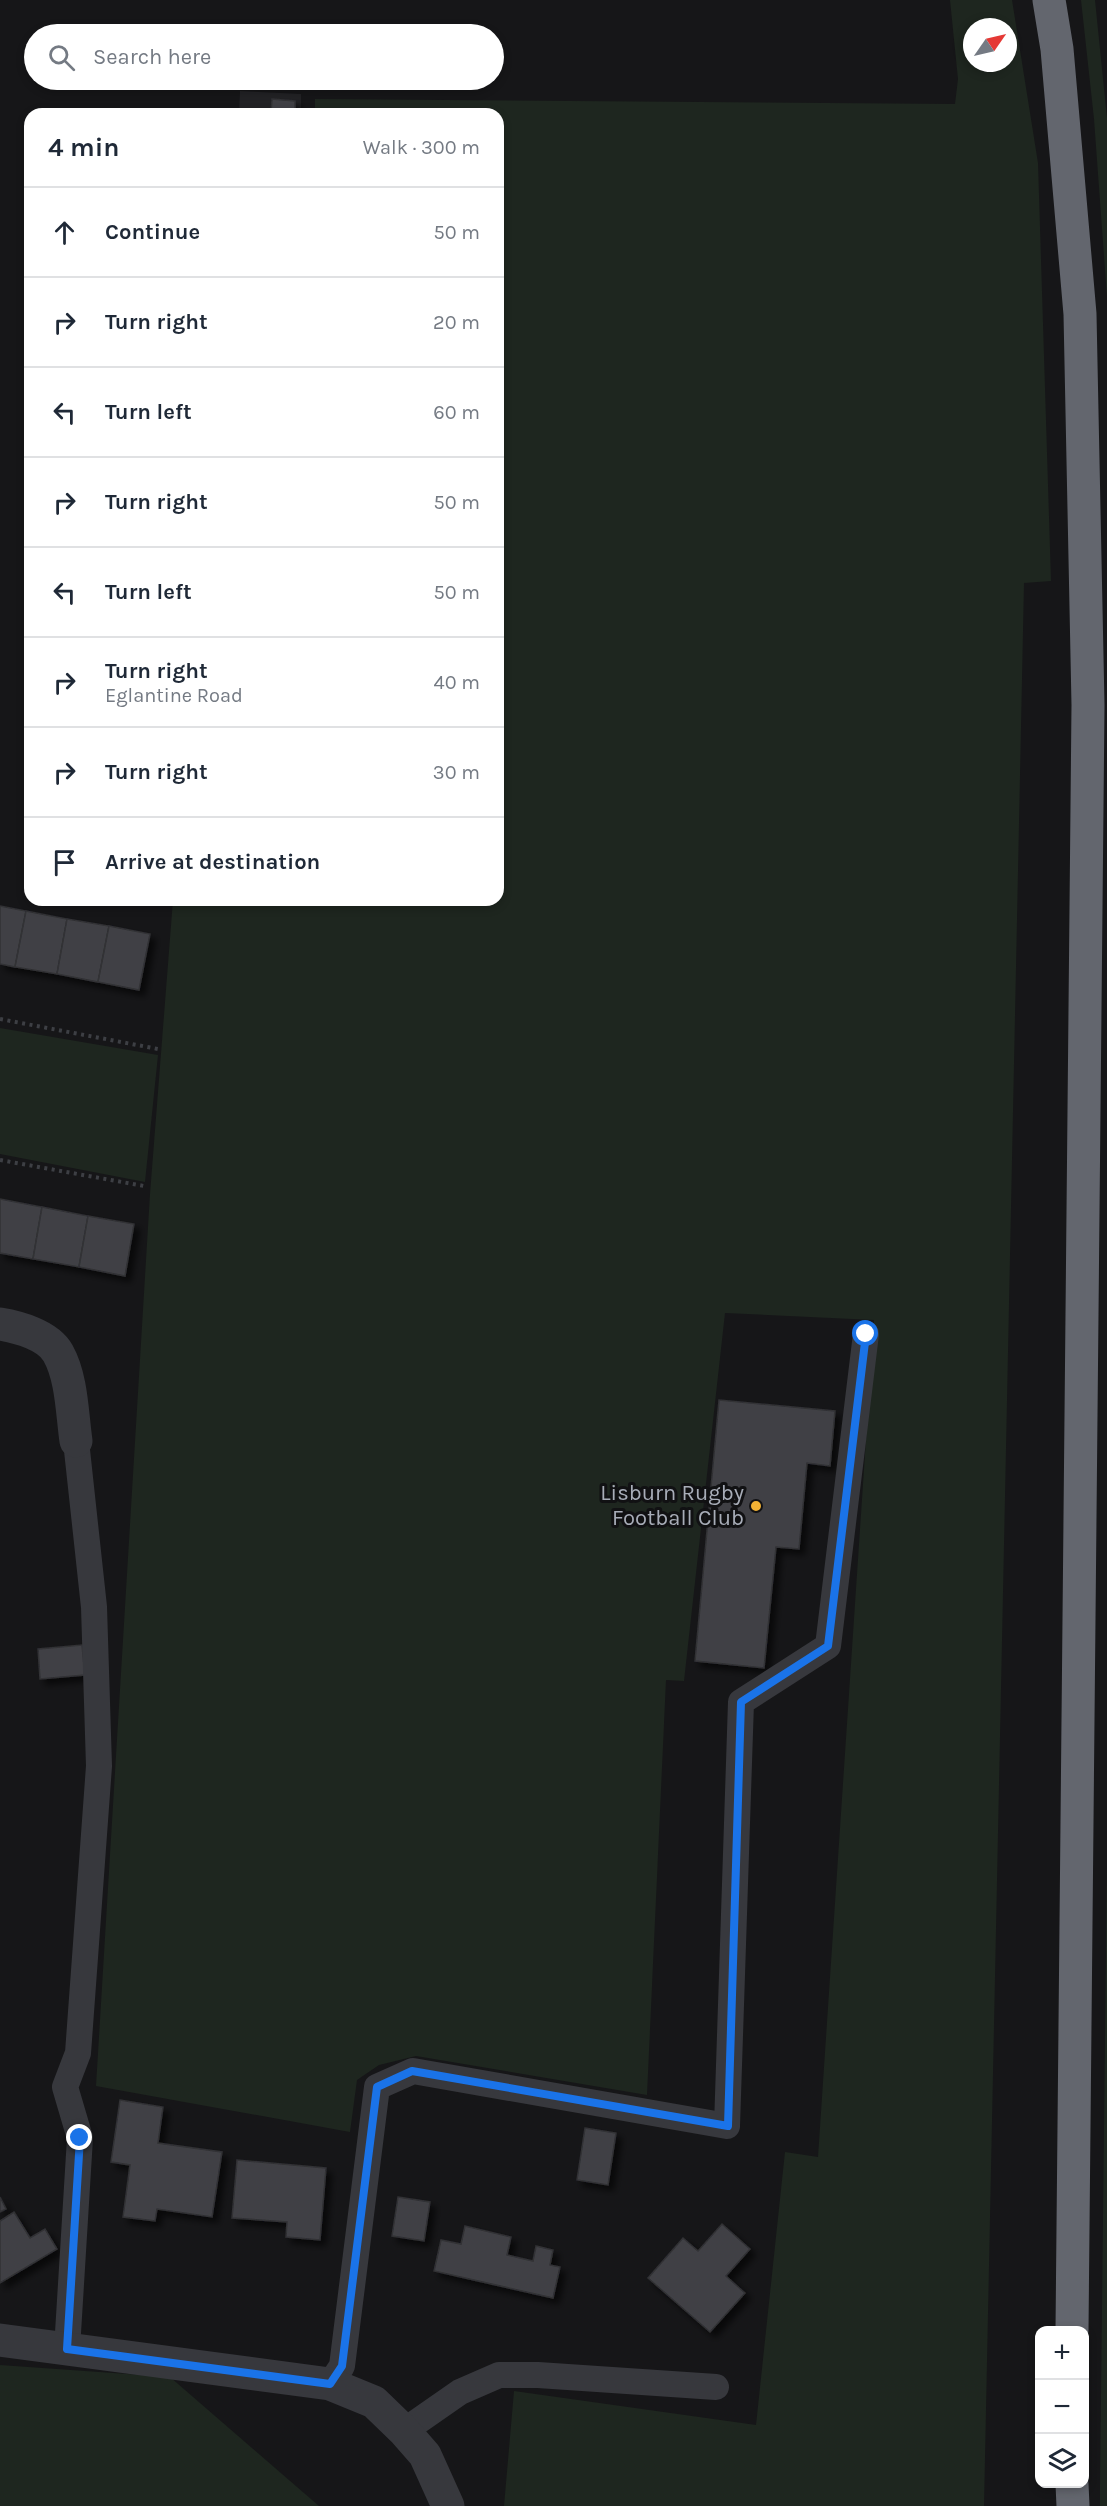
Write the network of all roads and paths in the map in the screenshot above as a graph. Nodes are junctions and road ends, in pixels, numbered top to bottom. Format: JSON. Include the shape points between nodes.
{"nodes":[{"id":1,"x":1049,"y":0,"type":"edge"},
{"id":2,"x":0,"y":1019,"type":"edge"},
{"id":3,"x":158,"y":1049,"type":"dead end"},
{"id":4,"x":0,"y":1160,"type":"edge"},
{"id":5,"x":144,"y":1186,"type":"dead end"},
{"id":6,"x":0,"y":1324,"type":"edge"},
{"id":7,"x":866,"y":1334,"type":"dead end"},
{"id":8,"x":76,"y":1441,"type":"joint"},
{"id":9,"x":1072,"y":2326,"type":"edge"},
{"id":10,"x":0,"y":2340,"type":"edge"},
{"id":11,"x":67,"y":2349,"type":"junction"},
{"id":12,"x":330,"y":2384,"type":"junction"},
{"id":13,"x":716,"y":2387,"type":"dead end"},
{"id":14,"x":404,"y":2431,"type":"junction"},
{"id":15,"x":1072,"y":2488,"type":"edge"},
{"id":16,"x":448,"y":2506,"type":"edge"},
{"id":17,"x":1072,"y":2506,"type":"edge"}],
"edges":[{"from":1,"to":9,"type":"highway","via":[[1080,314],[1088,705]]},
{"from":2,"to":3,"type":"path"},
{"from":4,"to":5,"type":"path"},
{"from":6,"to":8,"type":"street","via":[[26,1328],[57,1351],[68,1387]]},
{"from":7,"to":12,"type":"lane","via":[[828,1646],[741,1702],[728,2126],[412,2071],[377,2087],[342,2366]]},
{"from":8,"to":11,"type":"lane","via":[[94,1607],[99,1766],[78,2053],[65,2087],[80,2138]]},
{"from":10,"to":11,"type":"street"},
{"from":11,"to":12,"type":"street"},
{"from":12,"to":14,"type":"street","via":[[374,2402]]},
{"from":13,"to":14,"type":"lane","via":[[499,2375],[460,2392]]},
{"from":14,"to":16,"type":"street","via":[[425,2455]]},
{"from":15,"to":17,"type":"highway"}]}
